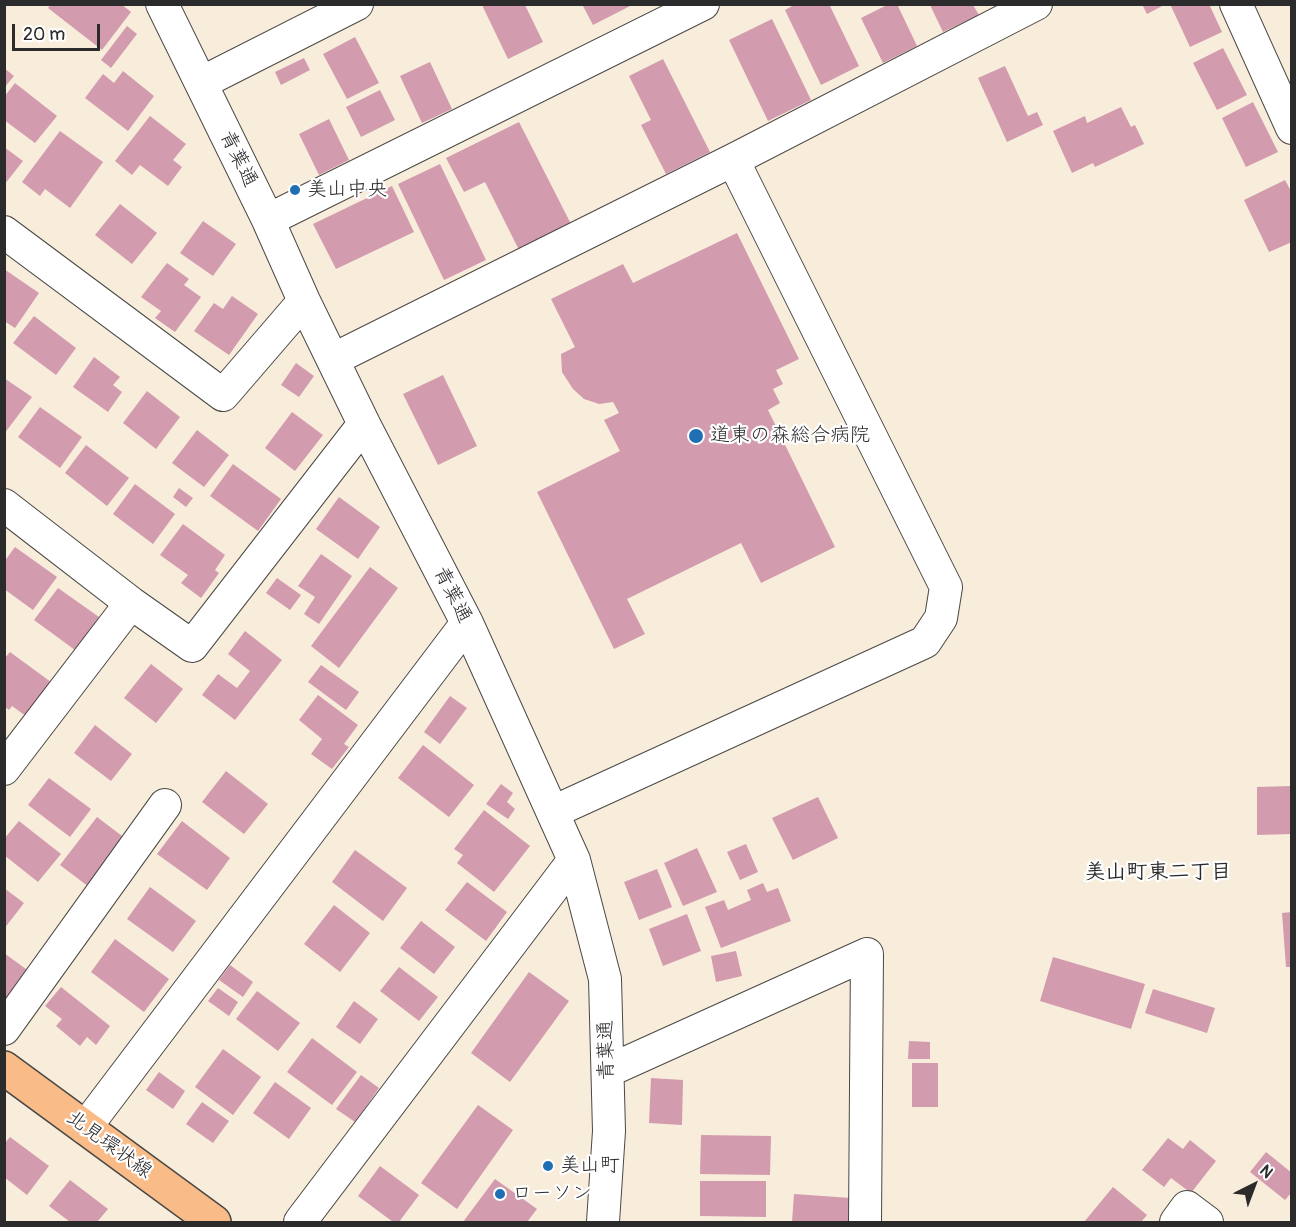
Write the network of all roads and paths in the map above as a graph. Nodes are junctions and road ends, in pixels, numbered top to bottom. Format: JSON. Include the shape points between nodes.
{"nodes":[{"id":1,"x":162,"y":4,"type":"edge"},
{"id":2,"x":357,"y":4,"type":"edge"},
{"id":3,"x":703,"y":4,"type":"edge"},
{"id":4,"x":1036,"y":4,"type":"edge"},
{"id":5,"x":1236,"y":4,"type":"edge"},
{"id":6,"x":201,"y":83,"type":"junction"},
{"id":7,"x":1292,"y":128,"type":"edge"},
{"id":8,"x":733,"y":160,"type":"junction"},
{"id":9,"x":268,"y":220,"type":"junction"},
{"id":10,"x":4,"y":232,"type":"edge"},
{"id":11,"x":304,"y":301,"type":"junction"},
{"id":12,"x":334,"y":359,"type":"junction"},
{"id":13,"x":364,"y":424,"type":"junction"},
{"id":14,"x":4,"y":505,"type":"edge"},
{"id":15,"x":131,"y":603,"type":"junction"},
{"id":16,"x":467,"y":623,"type":"junction"},
{"id":17,"x":5,"y":767,"type":"edge"},
{"id":18,"x":165,"y":805,"type":"dead end"},
{"id":19,"x":553,"y":812,"type":"junction"},
{"id":20,"x":574,"y":860,"type":"junction"},
{"id":21,"x":4,"y":1029,"type":"edge"},
{"id":22,"x":4,"y":1068,"type":"edge"},
{"id":23,"x":608,"y":1071,"type":"junction"},
{"id":24,"x":85,"y":1128,"type":"junction"},
{"id":25,"x":214,"y":1222,"type":"edge"},
{"id":26,"x":300,"y":1222,"type":"edge"},
{"id":27,"x":603,"y":1222,"type":"edge"},
{"id":28,"x":865,"y":1222,"type":"edge"},
{"id":29,"x":1176,"y":1222,"type":"edge"},
{"id":30,"x":1207,"y":1222,"type":"edge"}],
"edges":[{"from":1,"to":6,"type":"street","name":"青葉通"},
{"from":2,"to":6,"type":"street"},
{"from":3,"to":9,"type":"street"},
{"from":4,"to":8,"type":"street"},
{"from":5,"to":7,"type":"street"},
{"from":6,"to":9,"type":"street","name":"青葉通"},
{"from":8,"to":12,"type":"street"},
{"from":8,"to":19,"type":"street","via":[[946,587],[940,618],[925,642]]},
{"from":9,"to":11,"type":"street","name":"青葉通"},
{"from":10,"to":11,"type":"street","via":[[223,395]]},
{"from":11,"to":12,"type":"street","name":"青葉通"},
{"from":12,"to":13,"type":"street","name":"青葉通"},
{"from":13,"to":15,"type":"street","via":[[192,646]]},
{"from":13,"to":16,"type":"street","name":"青葉通"},
{"from":14,"to":15,"type":"street"},
{"from":15,"to":17,"type":"street"},
{"from":16,"to":19,"type":"street","name":"青葉通"},
{"from":16,"to":24,"type":"street"},
{"from":18,"to":21,"type":"street"},
{"from":19,"to":20,"type":"street","name":"青葉通"},
{"from":20,"to":23,"type":"street","name":"青葉通","via":[[605,979]]},
{"from":20,"to":26,"type":"street"},
{"from":22,"to":24,"type":"main road","name":"北見環状線"},
{"from":23,"to":27,"type":"street","name":"青葉通"},
{"from":23,"to":28,"type":"street","via":[[867,954]]},
{"from":24,"to":25,"type":"main road","name":"北見環状線"},
{"from":29,"to":30,"type":"street","via":[[1187,1207]]}]}
